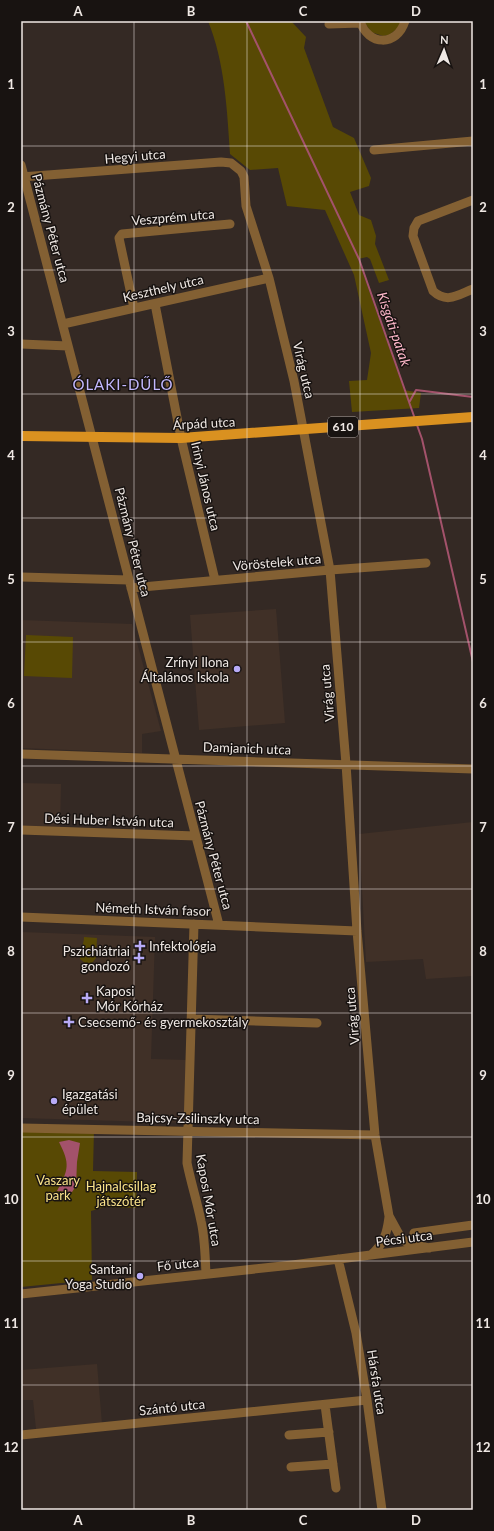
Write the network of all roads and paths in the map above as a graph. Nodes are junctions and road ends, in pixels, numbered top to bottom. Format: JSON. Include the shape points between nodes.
{"nodes":[{"id":1,"x":405,"y":21,"type":"edge"},
{"id":2,"x":360,"y":22,"type":"edge"},
{"id":3,"x":329,"y":24,"type":"dead end"},
{"id":4,"x":473,"y":141,"type":"edge"},
{"id":5,"x":374,"y":150,"type":"dead end"},
{"id":6,"x":21,"y":165,"type":"edge"},
{"id":7,"x":23,"y":177,"type":"edge"},
{"id":8,"x":244,"y":177,"type":"joint"},
{"id":9,"x":473,"y":200,"type":"edge"},
{"id":10,"x":230,"y":224,"type":"dead end"},
{"id":11,"x":269,"y":278,"type":"junction"},
{"id":12,"x":473,"y":289,"type":"edge"},
{"id":13,"x":155,"y":304,"type":"junction"},
{"id":14,"x":134,"y":308,"type":"junction"},
{"id":15,"x":63,"y":324,"type":"junction"},
{"id":16,"x":21,"y":344,"type":"edge"},
{"id":17,"x":68,"y":346,"type":"junction"},
{"id":18,"x":473,"y":417,"type":"edge"},
{"id":19,"x":304,"y":430,"type":"junction"},
{"id":20,"x":21,"y":436,"type":"edge"},
{"id":21,"x":92,"y":438,"type":"junction"},
{"id":22,"x":181,"y":438,"type":"junction"},
{"id":23,"x":426,"y":563,"type":"dead end"},
{"id":24,"x":330,"y":570,"type":"junction"},
{"id":25,"x":21,"y":577,"type":"edge"},
{"id":26,"x":214,"y":580,"type":"junction"},
{"id":27,"x":130,"y":584,"type":"junction"},
{"id":28,"x":21,"y":754,"type":"edge"},
{"id":29,"x":175,"y":759,"type":"junction"},
{"id":30,"x":346,"y":764,"type":"junction"},
{"id":31,"x":473,"y":769,"type":"edge"},
{"id":32,"x":21,"y":830,"type":"edge"},
{"id":33,"x":196,"y":836,"type":"junction"},
{"id":34,"x":21,"y":917,"type":"edge"},
{"id":35,"x":194,"y":924,"type":"junction"},
{"id":36,"x":219,"y":925,"type":"junction"},
{"id":37,"x":357,"y":931,"type":"junction"},
{"id":38,"x":191,"y":1019,"type":"junction"},
{"id":39,"x":317,"y":1023,"type":"dead end"},
{"id":40,"x":21,"y":1128,"type":"edge"},
{"id":41,"x":187,"y":1131,"type":"junction"},
{"id":42,"x":375,"y":1135,"type":"junction"},
{"id":43,"x":389,"y":1216,"type":"junction"},
{"id":44,"x":473,"y":1225,"type":"edge"},
{"id":45,"x":414,"y":1233,"type":"dead end"},
{"id":46,"x":473,"y":1242,"type":"edge"},
{"id":47,"x":429,"y":1248,"type":"junction"},
{"id":48,"x":371,"y":1255,"type":"junction"},
{"id":49,"x":338,"y":1259,"type":"junction"},
{"id":50,"x":206,"y":1274,"type":"junction"},
{"id":51,"x":21,"y":1294,"type":"edge"},
{"id":52,"x":367,"y":1400,"type":"junction"},
{"id":53,"x":325,"y":1405,"type":"junction"},
{"id":54,"x":329,"y":1432,"type":"junction"},
{"id":55,"x":21,"y":1435,"type":"edge"},
{"id":56,"x":289,"y":1435,"type":"dead end"},
{"id":57,"x":333,"y":1464,"type":"junction"},
{"id":58,"x":291,"y":1467,"type":"dead end"},
{"id":59,"x":336,"y":1488,"type":"dead end"},
{"id":60,"x":382,"y":1510,"type":"edge"}],
"edges":[{"from":1,"to":2,"type":"street","via":[[398,34],[386,40],[372,38]]},
{"from":2,"to":3,"type":"street"},
{"from":4,"to":5,"type":"street"},
{"from":6,"to":7,"type":"street","name":"Pázmány Péter utca"},
{"from":7,"to":8,"type":"street","name":"Hegyi utca","via":[[221,162],[231,163]]},
{"from":7,"to":15,"type":"street","name":"Pázmány Péter utca"},
{"from":8,"to":11,"type":"street","name":"Virág utca","via":[[246,206]]},
{"from":9,"to":12,"type":"street","via":[[418,221],[413,236],[433,291],[440,297],[448,298]]},
{"from":10,"to":14,"type":"street","name":"Veszprém utca","via":[[122,234],[119,238]]},
{"from":11,"to":13,"type":"street","name":"Keszthely utca"},
{"from":11,"to":19,"type":"street","name":"Virág utca"},
{"from":13,"to":14,"type":"street","name":"Keszthely utca"},
{"from":13,"to":22,"type":"street","name":"Irinyi János utca"},
{"from":14,"to":15,"type":"street","name":"Keszthely utca"},
{"from":15,"to":17,"type":"street","name":"Pázmány Péter utca"},
{"from":16,"to":17,"type":"street"},
{"from":17,"to":21,"type":"street","name":"Pázmány Péter utca"},
{"from":18,"to":19,"type":"main road","name":"Árpád utca","number":"610"},
{"from":19,"to":22,"type":"main road","name":"Árpád utca","number":"610"},
{"from":19,"to":24,"type":"street","name":"Virág utca"},
{"from":20,"to":21,"type":"main road","name":"Árpád utca","number":"610"},
{"from":21,"to":22,"type":"main road","name":"Árpád utca","number":"610"},
{"from":21,"to":27,"type":"street","name":"Pázmány Péter utca"},
{"from":22,"to":26,"type":"street","name":"Irinyi János utca"},
{"from":23,"to":24,"type":"street","name":"Vöröstelek utca"},
{"from":24,"to":26,"type":"street","name":"Vöröstelek utca"},
{"from":24,"to":30,"type":"street","name":"Virág utca"},
{"from":25,"to":27,"type":"street","name":"Vöröstelek utca"},
{"from":26,"to":27,"type":"street","name":"Vöröstelek utca"},
{"from":27,"to":29,"type":"street","name":"Pázmány Péter utca"},
{"from":28,"to":29,"type":"street","name":"Damjanich utca"},
{"from":29,"to":30,"type":"street","name":"Damjanich utca"},
{"from":29,"to":33,"type":"street","name":"Pázmány Péter utca"},
{"from":30,"to":31,"type":"street","name":"Damjanich utca"},
{"from":30,"to":37,"type":"street","name":"Virág utca"},
{"from":32,"to":33,"type":"street","name":"Dési Huber István utca"},
{"from":33,"to":36,"type":"street","name":"Pázmány Péter utca"},
{"from":34,"to":35,"type":"street","name":"Németh István fasor"},
{"from":35,"to":36,"type":"street","name":"Németh István fasor"},
{"from":35,"to":38,"type":"street","name":"Kaposi Mór utca"},
{"from":36,"to":37,"type":"street","name":"Németh István fasor"},
{"from":37,"to":42,"type":"street","name":"Virág utca"},
{"from":38,"to":39,"type":"street"},
{"from":38,"to":41,"type":"street","name":"Kaposi Mór utca"},
{"from":40,"to":41,"type":"street","name":"Bajcsy-Zsilinszky utca"},
{"from":41,"to":42,"type":"street","name":"Bajcsy-Zsilinszky utca"},
{"from":41,"to":50,"type":"street","name":"Kaposi Mór utca","via":[[187,1163],[201,1221]]},
{"from":42,"to":43,"type":"street","name":"Virág utca"},
{"from":43,"to":47,"type":"street","name":"Virág utca","via":[[406,1242]]},
{"from":43,"to":48,"type":"street","name":"Virág utca","via":[[385,1239],[380,1248]]},
{"from":44,"to":45,"type":"street"},
{"from":46,"to":47,"type":"street","name":"Pécsi utca"},
{"from":47,"to":48,"type":"street","name":"Pécsi utca"},
{"from":48,"to":49,"type":"street","name":"Pécsi utca"},
{"from":49,"to":50,"type":"street","name":"Fő utca"},
{"from":49,"to":52,"type":"street","name":"Hársfa utca","via":[[356,1333]]},
{"from":50,"to":51,"type":"street","name":"Fő utca"},
{"from":52,"to":53,"type":"street","name":"Szántó utca"},
{"from":52,"to":60,"type":"street","name":"Hársfa utca"},
{"from":53,"to":54,"type":"street"},
{"from":53,"to":55,"type":"street","name":"Szántó utca"},
{"from":54,"to":56,"type":"street"},
{"from":54,"to":57,"type":"street"},
{"from":57,"to":58,"type":"street"},
{"from":57,"to":59,"type":"street"}]}
